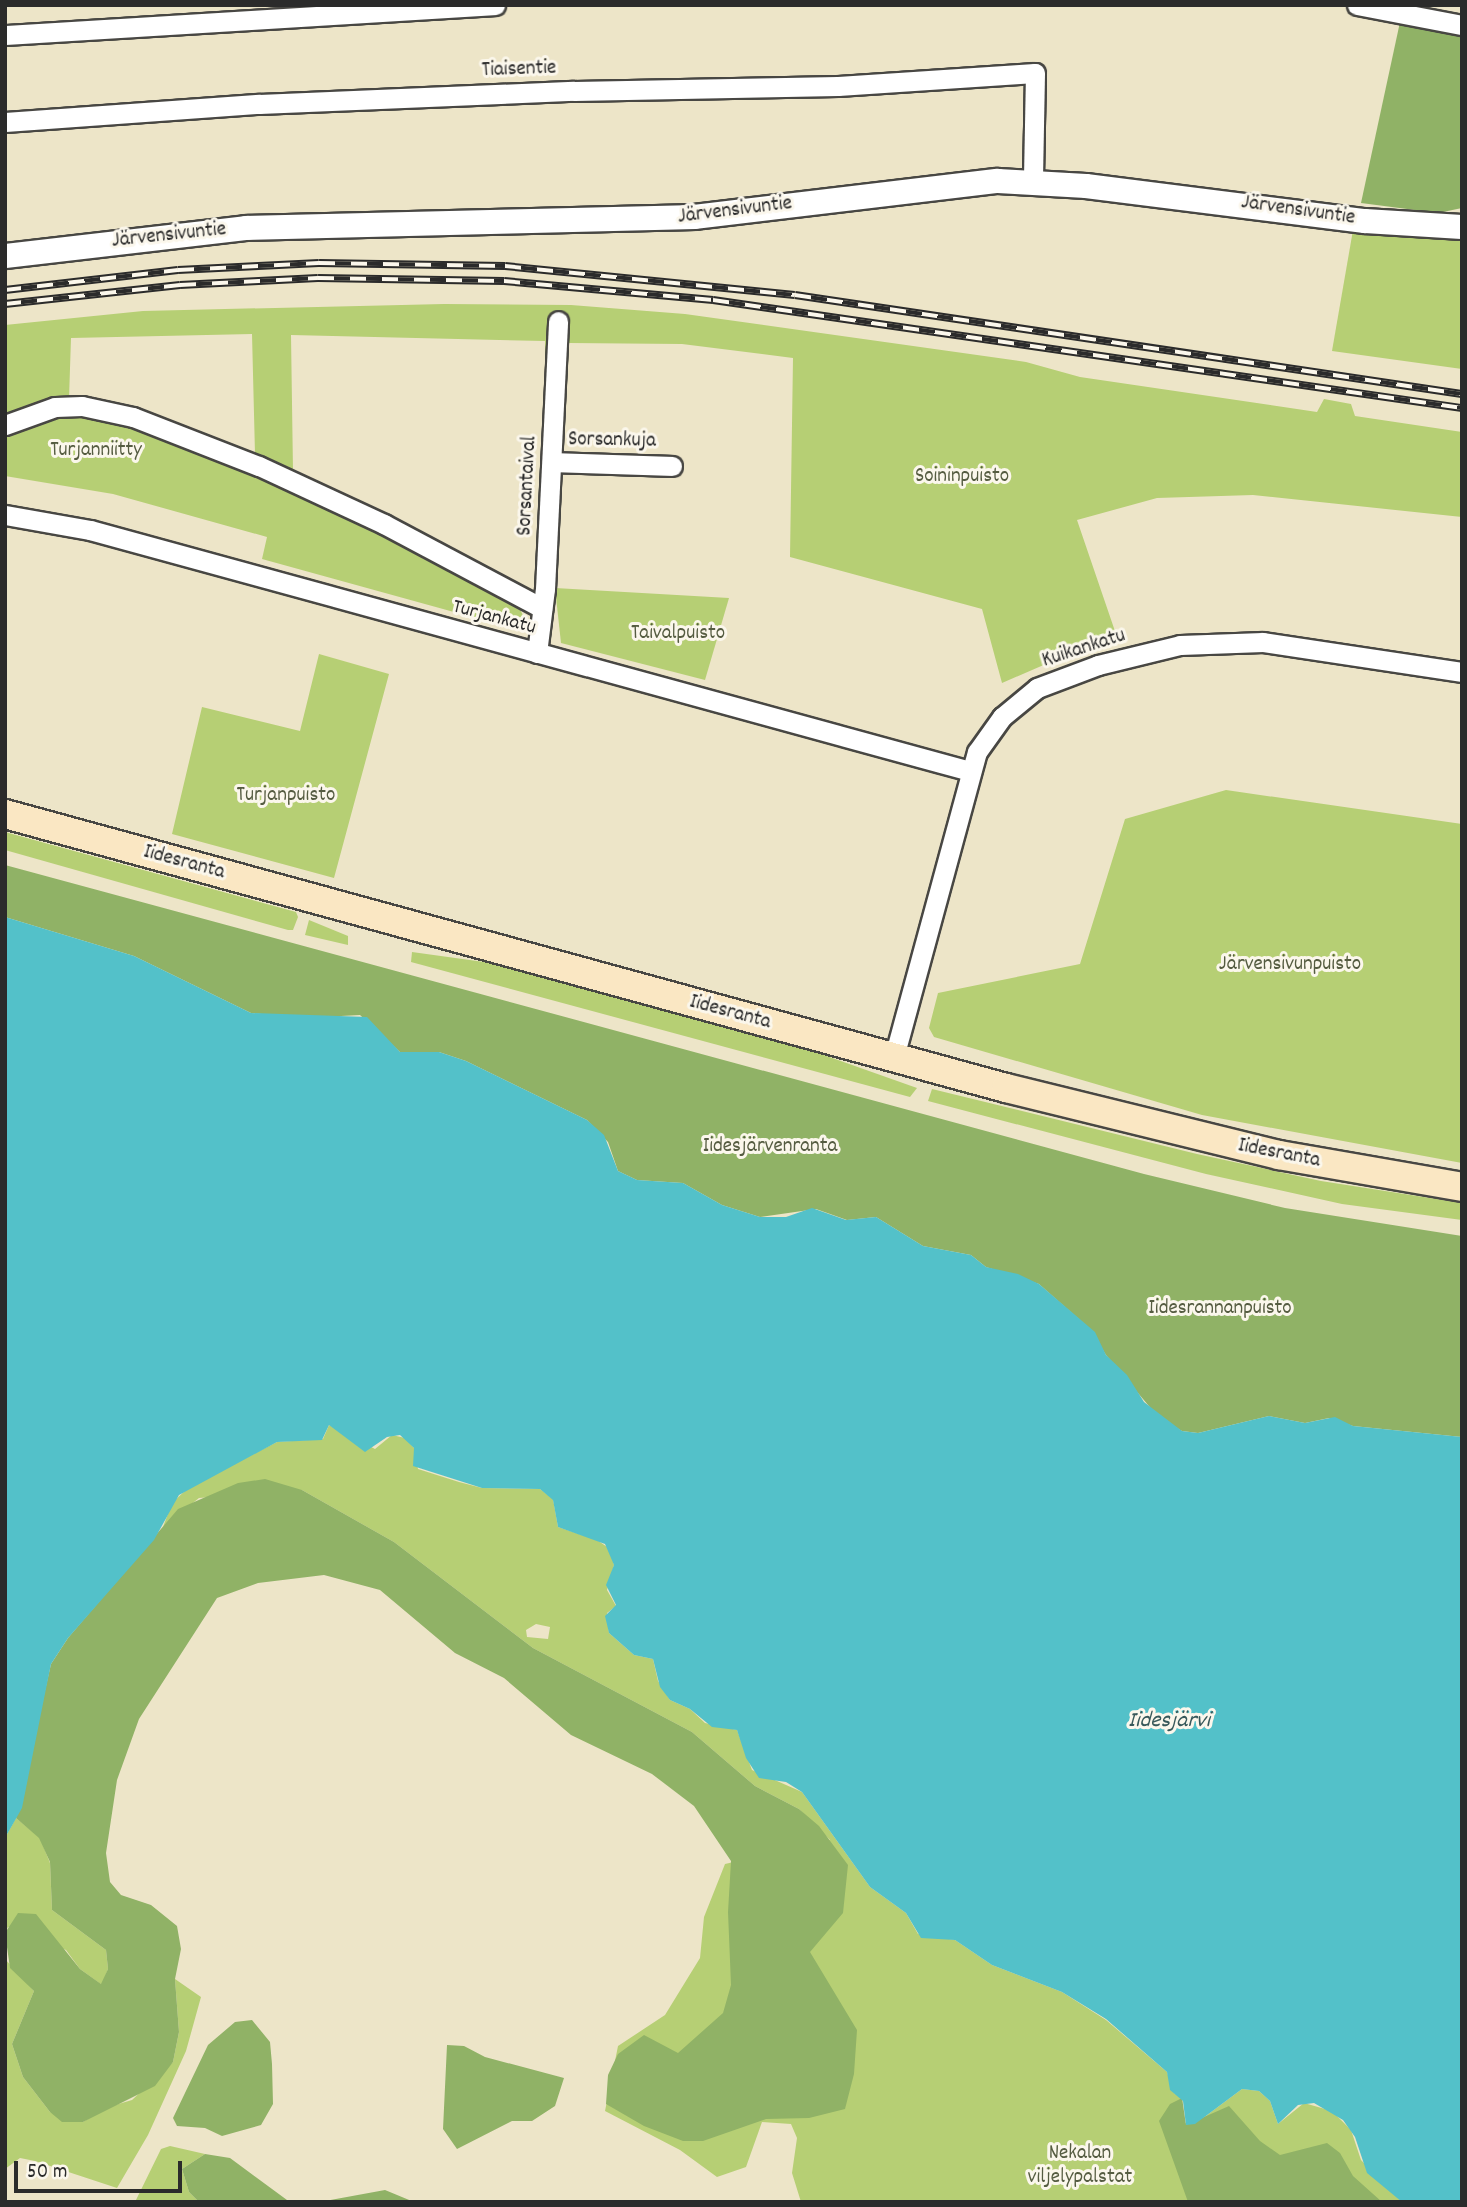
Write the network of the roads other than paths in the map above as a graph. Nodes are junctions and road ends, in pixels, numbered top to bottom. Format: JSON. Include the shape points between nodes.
{"nodes":[{"id":1,"x":495,"y":5,"type":"edge"},
{"id":2,"x":1357,"y":5,"type":"edge"},
{"id":3,"x":1462,"y":25,"type":"edge"},
{"id":4,"x":5,"y":34,"type":"edge"},
{"id":5,"x":5,"y":121,"type":"edge"},
{"id":6,"x":1033,"y":181,"type":"junction"},
{"id":7,"x":1462,"y":227,"type":"edge"},
{"id":8,"x":5,"y":256,"type":"edge"},
{"id":9,"x":558,"y":321,"type":"dead end"},
{"id":10,"x":5,"y":425,"type":"edge"},
{"id":11,"x":552,"y":463,"type":"junction"},
{"id":12,"x":672,"y":466,"type":"dead end"},
{"id":13,"x":5,"y":515,"type":"edge"},
{"id":14,"x":542,"y":608,"type":"junction"},
{"id":15,"x":537,"y":653,"type":"junction"},
{"id":16,"x":1462,"y":672,"type":"edge"},
{"id":17,"x":970,"y":771,"type":"junction"},
{"id":18,"x":5,"y":814,"type":"edge"},
{"id":19,"x":894,"y":1057,"type":"junction"},
{"id":20,"x":1462,"y":1187,"type":"edge"}],
"edges":[{"from":1,"to":4,"type":"street"},
{"from":2,"to":3,"type":"street"},
{"from":5,"to":6,"type":"street","name":"Tiaisentie","via":[[273,103],[838,86],[1035,73]]},
{"from":6,"to":7,"type":"street","name":"Järvensivuntie","via":[[1365,221]]},
{"from":6,"to":8,"type":"street","name":"Järvensivuntie","via":[[901,190],[694,217],[246,228]]},
{"from":9,"to":11,"type":"street","name":"Sorsantaival"},
{"from":10,"to":14,"type":"street","name":"Turjankatu","via":[[55,407],[82,406],[133,417],[284,477]]},
{"from":11,"to":12,"type":"street","name":"Sorsankuja"},
{"from":11,"to":14,"type":"street","name":"Sorsantaival"},
{"from":13,"to":15,"type":"street","name":"Turjankatu","via":[[90,530]]},
{"from":14,"to":15,"type":"street","name":"Sorsantaival"},
{"from":15,"to":17,"type":"street","name":"Turjankatu"},
{"from":16,"to":17,"type":"street","name":"Kuikankatu","via":[[1263,642],[1180,645],[1098,665],[1037,688],[988,733]]},
{"from":17,"to":19,"type":"street","name":"Kuikankatu"},
{"from":18,"to":19,"type":"main road","name":"Iidesranta"},
{"from":19,"to":20,"type":"main road","name":"Iidesranta","via":[[1238,1146]]}]}
